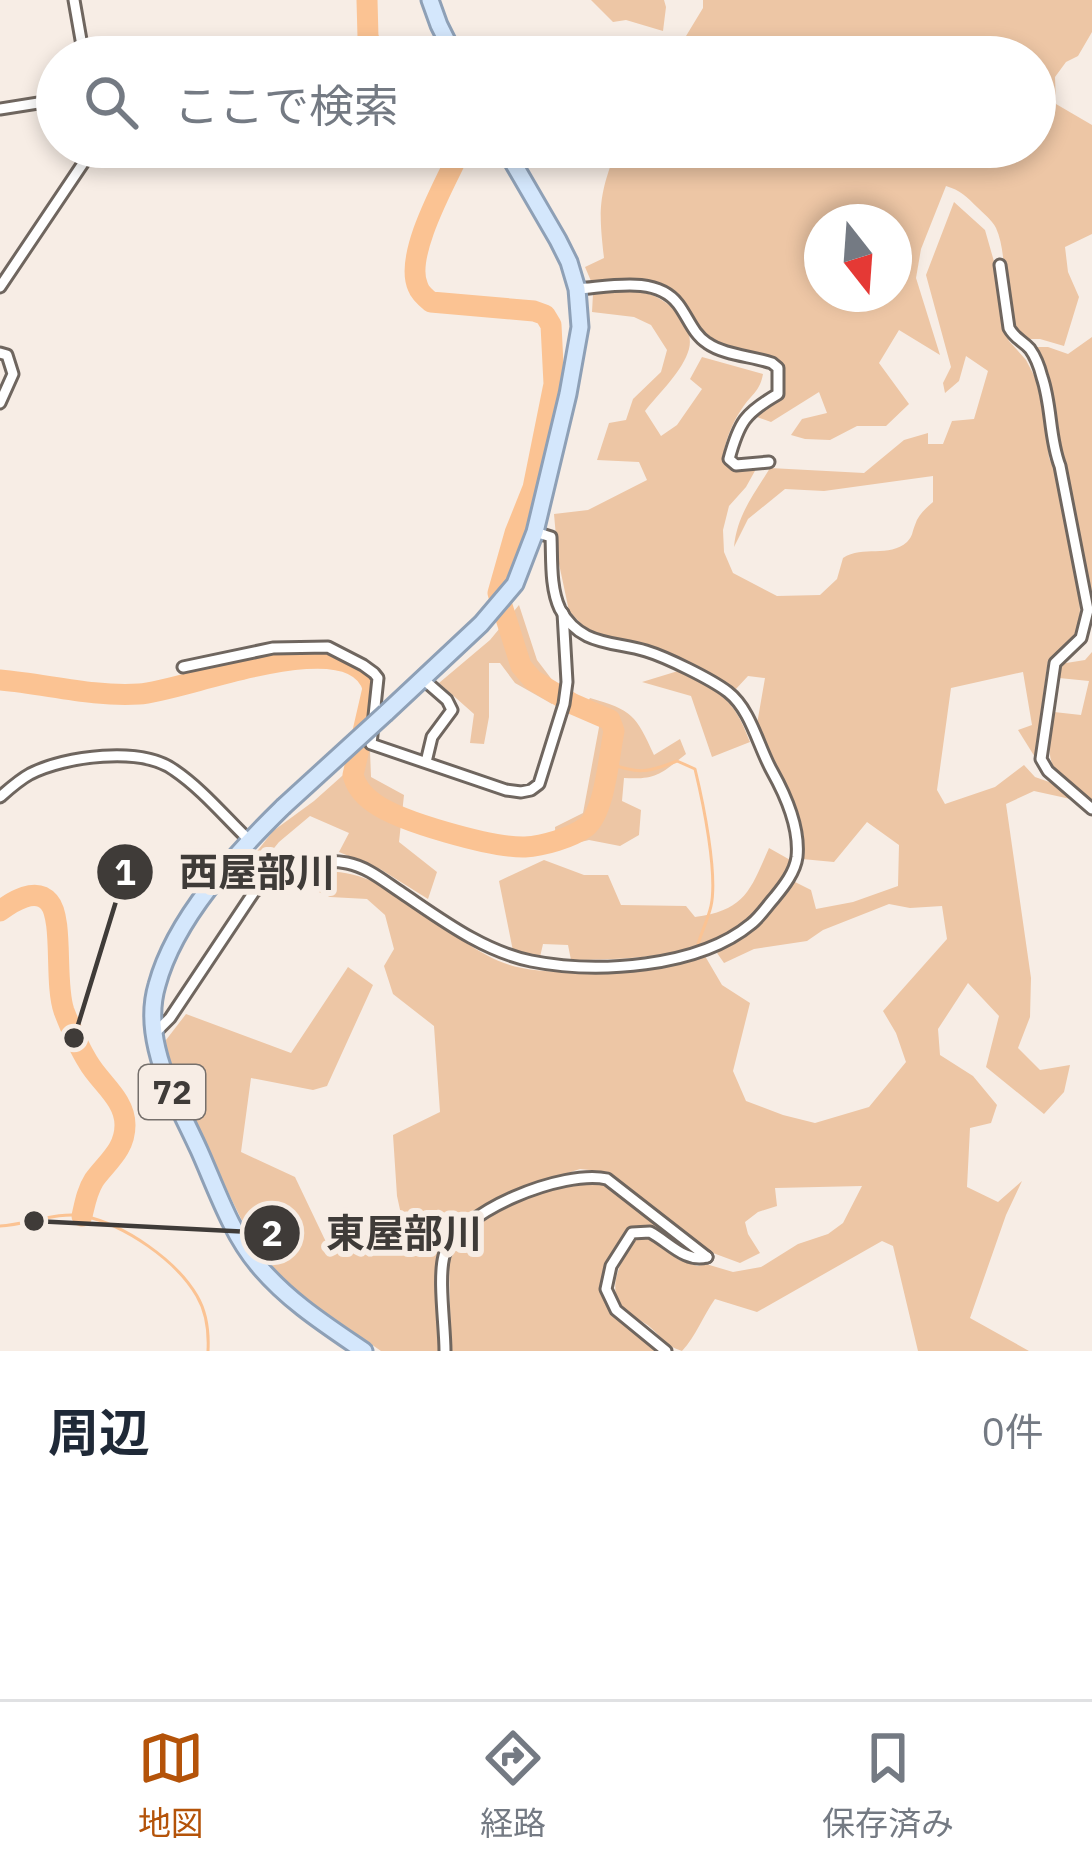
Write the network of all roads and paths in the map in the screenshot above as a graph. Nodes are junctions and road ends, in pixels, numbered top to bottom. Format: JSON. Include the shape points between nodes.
{"nodes":[{"id":1,"x":74,"y":0,"type":"edge"},
{"id":2,"x":430,"y":0,"type":"edge"},
{"id":3,"x":80,"y":36,"type":"edge"},
{"id":4,"x":444,"y":36,"type":"edge"},
{"id":5,"x":36,"y":103,"type":"edge"},
{"id":6,"x":0,"y":109,"type":"edge"},
{"id":7,"x":80,"y":168,"type":"edge"},
{"id":8,"x":516,"y":168,"type":"edge"},
{"id":9,"x":1000,"y":265,"type":"dead end"},
{"id":10,"x":0,"y":287,"type":"edge"},
{"id":11,"x":577,"y":289,"type":"junction"},
{"id":12,"x":0,"y":353,"type":"edge"},
{"id":13,"x":0,"y":403,"type":"edge"},
{"id":14,"x":769,"y":462,"type":"dead end"},
{"id":15,"x":536,"y":532,"type":"junction"},
{"id":16,"x":563,"y":614,"type":"junction"},
{"id":17,"x":183,"y":667,"type":"dead end"},
{"id":18,"x":423,"y":679,"type":"junction"},
{"id":19,"x":426,"y":762,"type":"junction"},
{"id":20,"x":0,"y":797,"type":"edge"},
{"id":21,"x":1092,"y":809,"type":"edge"},
{"id":22,"x":249,"y":841,"type":"junction"},
{"id":23,"x":154,"y":1034,"type":"junction"},
{"id":24,"x":364,"y":1351,"type":"edge"},
{"id":25,"x":445,"y":1351,"type":"edge"},
{"id":26,"x":666,"y":1351,"type":"edge"}],
"edges":[{"from":1,"to":3,"type":"street"},
{"from":2,"to":4,"type":"main road"},
{"from":5,"to":6,"type":"street"},
{"from":7,"to":10,"type":"street"},
{"from":8,"to":11,"type":"main road","number":"72"},
{"from":9,"to":21,"type":"street","via":[[1009,328],[1030,350],[1049,403],[1088,610],[1081,638],[1055,663],[1041,759]]},
{"from":11,"to":14,"type":"street","via":[[653,288],[673,297],[711,346],[772,362],[778,394],[749,411],[729,459]]},
{"from":11,"to":15,"type":"main road","number":"72","via":[[580,327]]},
{"from":12,"to":13,"type":"street","via":[[13,374]]},
{"from":15,"to":16,"type":"street","via":[[551,537]]},
{"from":15,"to":18,"type":"main road","number":"72","via":[[508,593]]},
{"from":16,"to":19,"type":"street","via":[[564,704],[539,784],[506,790]]},
{"from":16,"to":23,"type":"street","via":[[590,640],[650,652],[741,705],[784,792],[797,853],[752,924],[674,959],[532,961],[457,930],[368,870],[304,865],[254,892]]},
{"from":17,"to":19,"type":"street","via":[[273,648],[328,647],[378,678],[371,744]]},
{"from":18,"to":19,"type":"street","via":[[452,710]]},
{"from":18,"to":22,"type":"main road","number":"72","bridge":true},
{"from":20,"to":22,"type":"street","via":[[55,765],[143,757],[175,770]]},
{"from":22,"to":23,"type":"main road","number":"72","via":[[168,954],[155,989]]},
{"from":23,"to":24,"type":"main road","number":"72","via":[[168,1082],[253,1259],[299,1306]]},
{"from":25,"to":26,"type":"street","via":[[443,1268],[452,1241],[505,1201],[591,1175],[707,1257],[685,1256],[650,1232],[632,1233],[611,1266],[606,1289],[616,1310]]}]}
